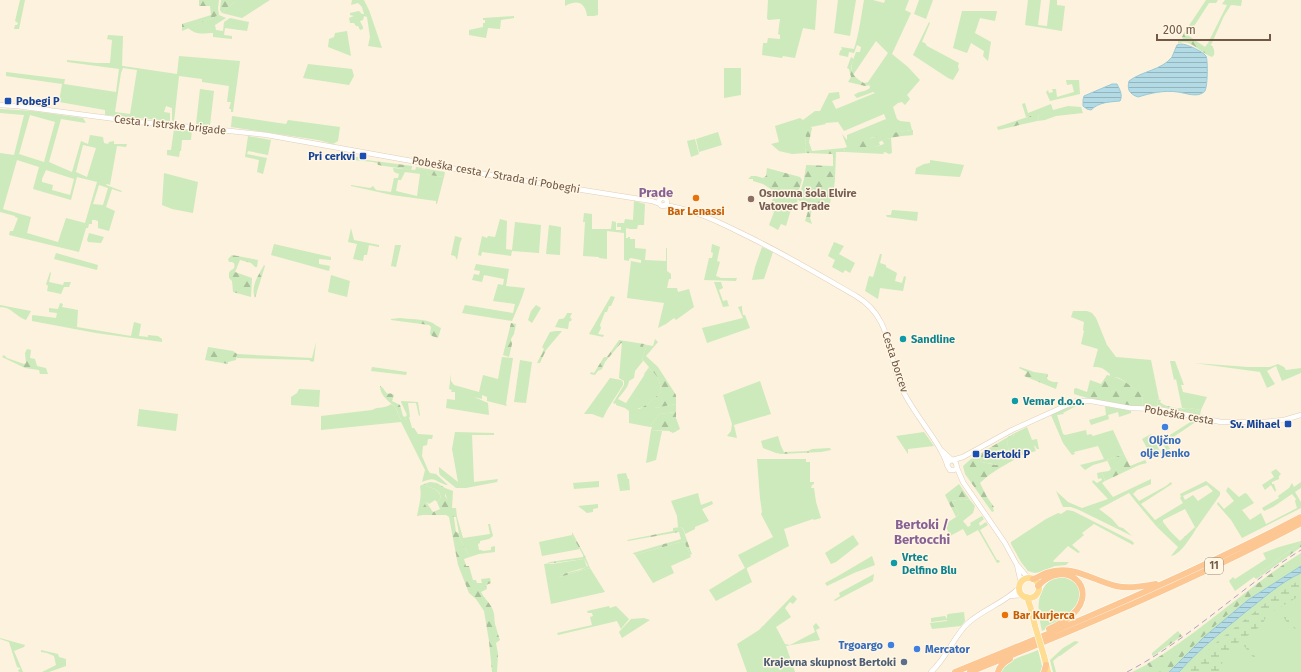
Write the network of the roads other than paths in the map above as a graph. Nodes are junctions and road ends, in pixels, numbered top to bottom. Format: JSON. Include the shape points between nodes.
{"nodes":[{"id":1,"x":0,"y":106,"type":"edge"},
{"id":2,"x":340,"y":148,"type":"joint"},
{"id":3,"x":877,"y":315,"type":"joint"},
{"id":4,"x":1301,"y":415,"type":"edge"},
{"id":5,"x":940,"y":448,"type":"junction"},
{"id":6,"x":955,"y":463,"type":"junction"},
{"id":7,"x":947,"y":464,"type":"junction"},
{"id":8,"x":951,"y":470,"type":"junction"},
{"id":9,"x":963,"y":482,"type":"junction"},
{"id":10,"x":1301,"y":517,"type":"edge"},
{"id":11,"x":1301,"y":523,"type":"edge"},
{"id":12,"x":1017,"y":565,"type":"junction"},
{"id":13,"x":1031,"y":579,"type":"junction"},
{"id":14,"x":1166,"y":583,"type":"junction"},
{"id":15,"x":1020,"y":585,"type":"junction"},
{"id":16,"x":1038,"y":586,"type":"junction"},
{"id":17,"x":1011,"y":596,"type":"junction"},
{"id":18,"x":1024,"y":596,"type":"junction"},
{"id":19,"x":1034,"y":596,"type":"junction"},
{"id":20,"x":1031,"y":609,"type":"junction"},
{"id":21,"x":1018,"y":646,"type":"junction"},
{"id":22,"x":1029,"y":648,"type":"junction"},
{"id":23,"x":1046,"y":664,"type":"junction"},
{"id":24,"x":931,"y":672,"type":"edge"},
{"id":25,"x":955,"y":672,"type":"edge"},
{"id":26,"x":970,"y":672,"type":"edge"},
{"id":27,"x":998,"y":672,"type":"edge"},
{"id":28,"x":1044,"y":672,"type":"edge"},
{"id":29,"x":1048,"y":672,"type":"edge"}],
"edges":[{"from":1,"to":2,"type":"street","name":"Cesta I. Istrske brigade","via":[[247,133]]},
{"from":2,"to":3,"type":"street","name":"Pobeška cesta / Strada di Pobeghi","via":[[493,176],[663,201],[711,218],[786,256],[858,298]]},
{"from":3,"to":5,"type":"street","name":"Cesta borcev","via":[[888,340],[903,392]]},
{"from":4,"to":6,"type":"street","name":"Pobeška cesta","via":[[1284,420],[1212,421],[1158,409],[1076,401],[1012,430]]},
{"from":5,"to":6,"type":"street","name":"Cesta borcev"},
{"from":5,"to":7,"type":"street","name":"Cesta borcev"},
{"from":6,"to":7,"type":"street","via":[[949,461]]},
{"from":6,"to":8,"type":"street","via":[[954,470]]},
{"from":6,"to":9,"type":"street"},
{"from":7,"to":8,"type":"street","name":"Cesta borcev"},
{"from":8,"to":9,"type":"street","name":"Cesta borcev"},
{"from":9,"to":12,"type":"street"},
{"from":10,"to":14,"type":"highway","number":"11"},
{"from":11,"to":22,"type":"highway","number":"11","via":[[1158,592]]},
{"from":12,"to":13,"type":"street"},
{"from":12,"to":15,"type":"street"},
{"from":13,"to":14,"type":"highway","via":[[1048,572],[1064,570],[1125,587]]},
{"from":13,"to":15,"type":"main road","via":[[1023,580]]},
{"from":13,"to":16,"type":"main road"},
{"from":14,"to":21,"type":"highway","number":"11"},
{"from":15,"to":17,"type":"street"},
{"from":15,"to":18,"type":"main road"},
{"from":16,"to":19,"type":"main road"},
{"from":16,"to":21,"type":"highway","via":[[1058,574],[1070,575],[1082,588],[1083,596],[1074,613],[1068,618]]},
{"from":17,"to":18,"type":"street"},
{"from":17,"to":24,"type":"street","via":[[971,620],[960,631]]},
{"from":18,"to":19,"type":"main road"},
{"from":18,"to":20,"type":"main road"},
{"from":19,"to":20,"type":"main road"},
{"from":20,"to":23,"type":"main road","bridge":true},
{"from":21,"to":25,"type":"highway","number":"11"},
{"from":22,"to":26,"type":"highway","number":"11"},
{"from":22,"to":27,"type":"highway","via":[[1004,662]]},
{"from":23,"to":28,"type":"highway"},
{"from":23,"to":29,"type":"main road"}]}
